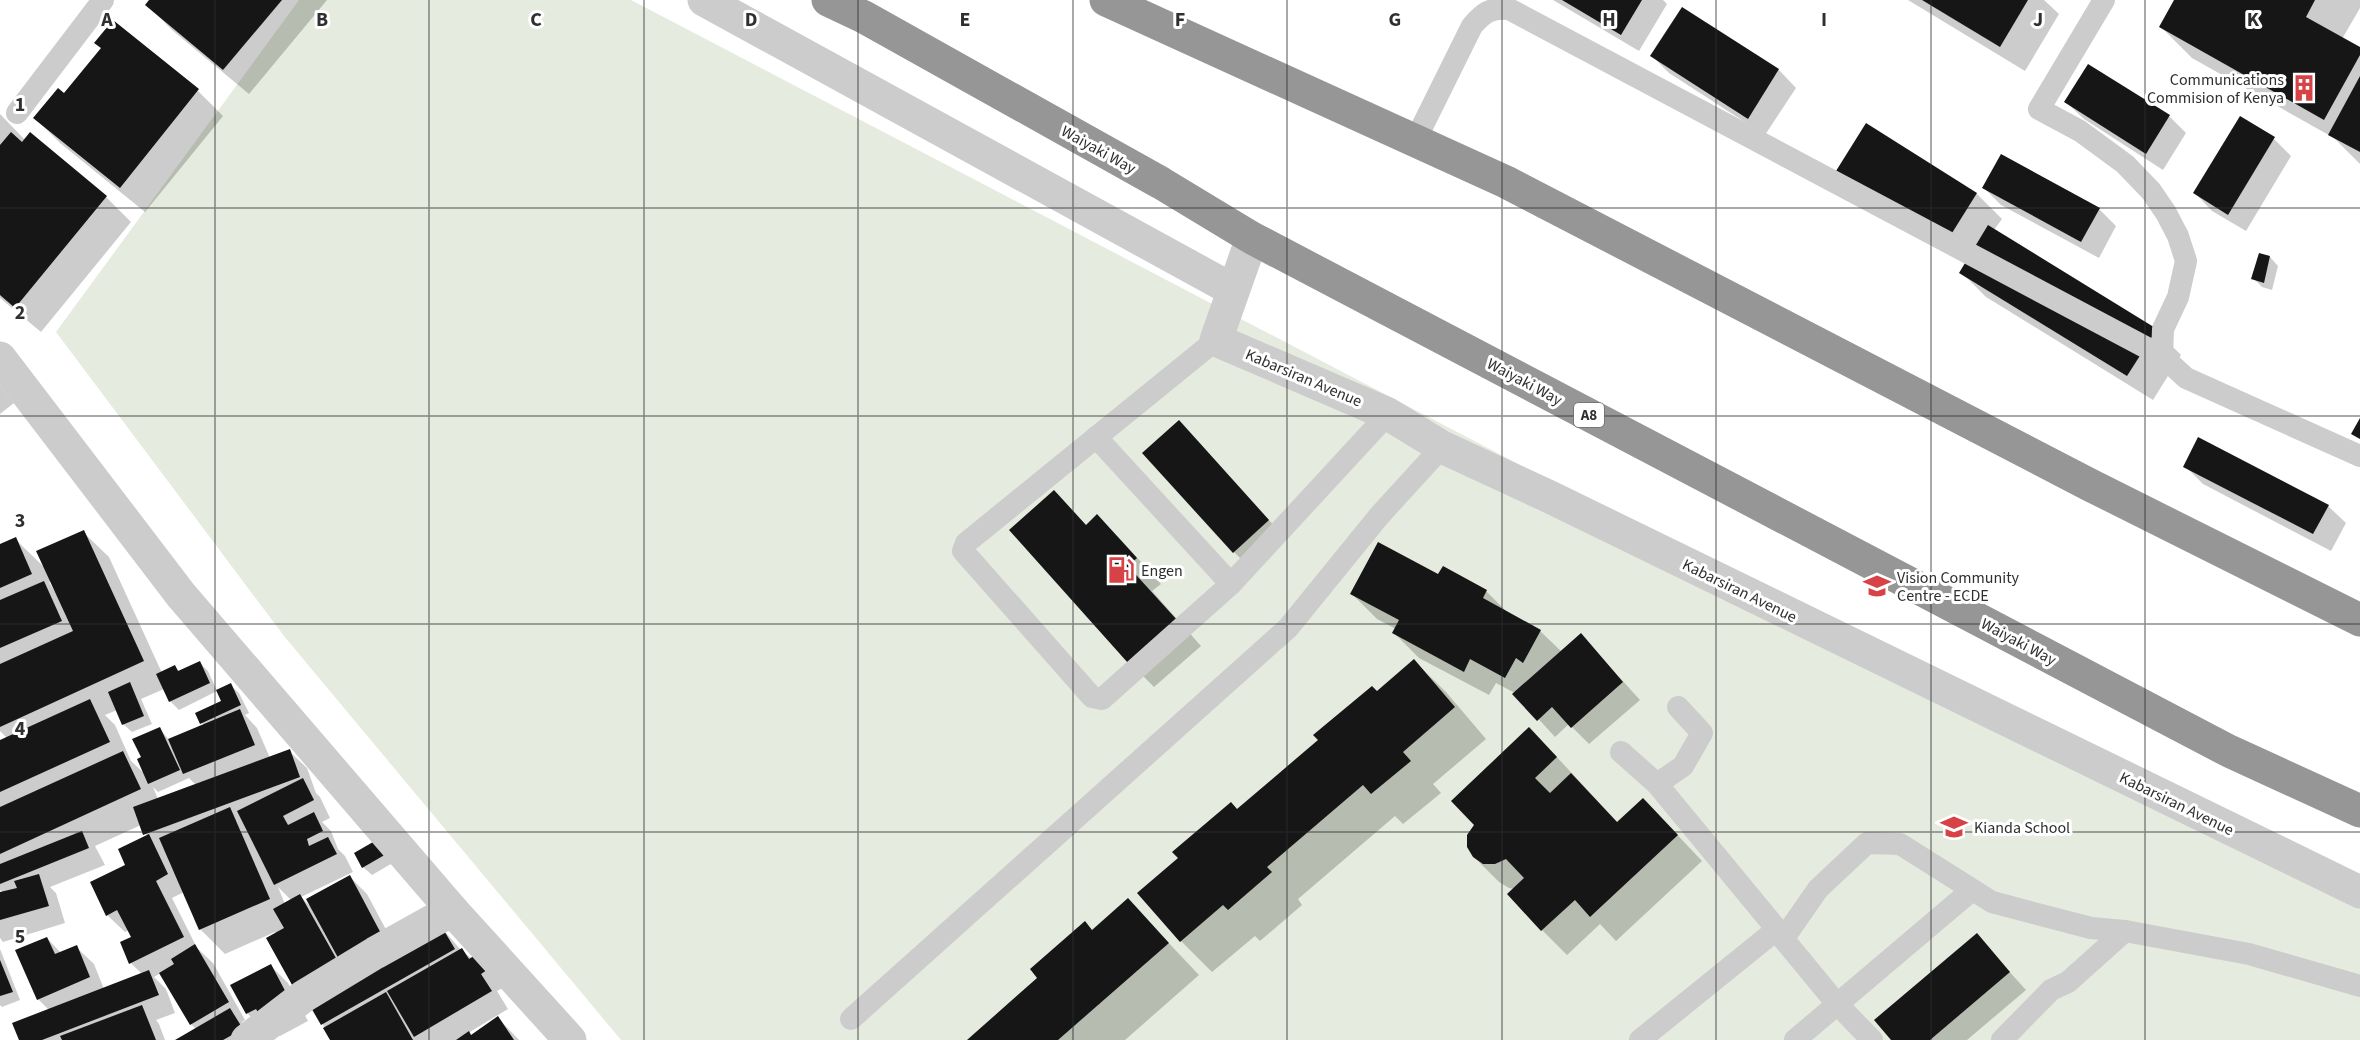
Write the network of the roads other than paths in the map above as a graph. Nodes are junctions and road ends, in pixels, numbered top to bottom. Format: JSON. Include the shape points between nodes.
{"nodes":[{"id":1,"x":103,"y":0,"type":"edge"},
{"id":2,"x":704,"y":0,"type":"edge"},
{"id":3,"x":828,"y":0,"type":"edge"},
{"id":4,"x":1106,"y":0,"type":"edge"},
{"id":5,"x":2104,"y":0,"type":"edge"},
{"id":6,"x":17,"y":113,"type":"dead end"},
{"id":7,"x":1415,"y":141,"type":"junction"},
{"id":8,"x":1252,"y":238,"type":"junction"},
{"id":9,"x":1233,"y":290,"type":"junction"},
{"id":10,"x":1216,"y":340,"type":"junction"},
{"id":11,"x":2162,"y":356,"type":"junction"},
{"id":12,"x":0,"y":358,"type":"edge"},
{"id":13,"x":1388,"y":414,"type":"junction"},
{"id":14,"x":1096,"y":437,"type":"junction"},
{"id":15,"x":1442,"y":447,"type":"junction"},
{"id":16,"x":2360,"y":456,"type":"edge"},
{"id":17,"x":1231,"y":584,"type":"junction"},
{"id":18,"x":2360,"y":620,"type":"edge"},
{"id":19,"x":1678,"y":707,"type":"dead end"},
{"id":20,"x":1621,"y":752,"type":"dead end"},
{"id":21,"x":1657,"y":784,"type":"junction"},
{"id":22,"x":2360,"y":811,"type":"edge"},
{"id":23,"x":1972,"y":890,"type":"junction"},
{"id":24,"x":2360,"y":892,"type":"edge"},
{"id":25,"x":452,"y":910,"type":"junction"},
{"id":26,"x":2125,"y":931,"type":"junction"},
{"id":27,"x":1780,"y":934,"type":"junction"},
{"id":28,"x":2360,"y":986,"type":"edge"},
{"id":29,"x":1837,"y":1004,"type":"junction"},
{"id":30,"x":851,"y":1019,"type":"dead end"},
{"id":31,"x":1643,"y":1039,"type":"edge"},
{"id":32,"x":247,"y":1040,"type":"edge"},
{"id":33,"x":570,"y":1040,"type":"edge"},
{"id":34,"x":1795,"y":1040,"type":"edge"},
{"id":35,"x":1872,"y":1040,"type":"edge"},
{"id":36,"x":2002,"y":1040,"type":"edge"}],
"edges":[{"from":1,"to":6,"type":"lane"},
{"from":2,"to":9,"type":"street"},
{"from":3,"to":8,"type":"highway","name":"Waiyaki Way","number":"A8","via":[[1161,183]]},
{"from":4,"to":7,"type":"highway"},
{"from":5,"to":11,"type":"lane","via":[[2039,109],[2080,131],[2125,164],[2151,191],[2178,236],[2186,261],[2178,297],[2163,329]]},
{"from":7,"to":11,"type":"lane","via":[[1472,26],[1482,14],[1497,8],[1509,9]]},
{"from":7,"to":18,"type":"highway","via":[[1517,188]]},
{"from":8,"to":9,"type":"street"},
{"from":8,"to":22,"type":"highway","name":"Waiyaki Way","number":"A8","via":[[2229,752]]},
{"from":9,"to":10,"type":"street"},
{"from":10,"to":13,"type":"street","name":"Kabarsiran Avenue"},
{"from":10,"to":14,"type":"lane"},
{"from":11,"to":16,"type":"lane","via":[[2187,378]]},
{"from":12,"to":25,"type":"street","via":[[181,595]]},
{"from":13,"to":15,"type":"street","name":"Kabarsiran Avenue"},
{"from":13,"to":17,"type":"lane"},
{"from":14,"to":17,"type":"lane"},
{"from":14,"to":17,"type":"lane","via":[[966,543],[963,551],[1092,698],[1102,699]]},
{"from":15,"to":24,"type":"street","name":"Kabarsiran Avenue"},
{"from":15,"to":30,"type":"lane","via":[[1378,516],[1288,628]]},
{"from":19,"to":21,"type":"lane","via":[[1702,733],[1683,766]]},
{"from":20,"to":21,"type":"lane"},
{"from":21,"to":27,"type":"lane"},
{"from":23,"to":26,"type":"lane","via":[[1992,902],[2091,928]]},
{"from":23,"to":27,"type":"lane","via":[[1900,844],[1867,843],[1818,889]]},
{"from":23,"to":29,"type":"lane"},
{"from":25,"to":32,"type":"street","via":[[304,996]]},
{"from":25,"to":33,"type":"street"},
{"from":26,"to":28,"type":"lane","via":[[2249,954]]},
{"from":26,"to":36,"type":"lane","via":[[2068,982],[2051,990]]},
{"from":27,"to":29,"type":"lane"},
{"from":27,"to":31,"type":"lane"},
{"from":29,"to":34,"type":"lane"},
{"from":29,"to":35,"type":"lane"}]}
